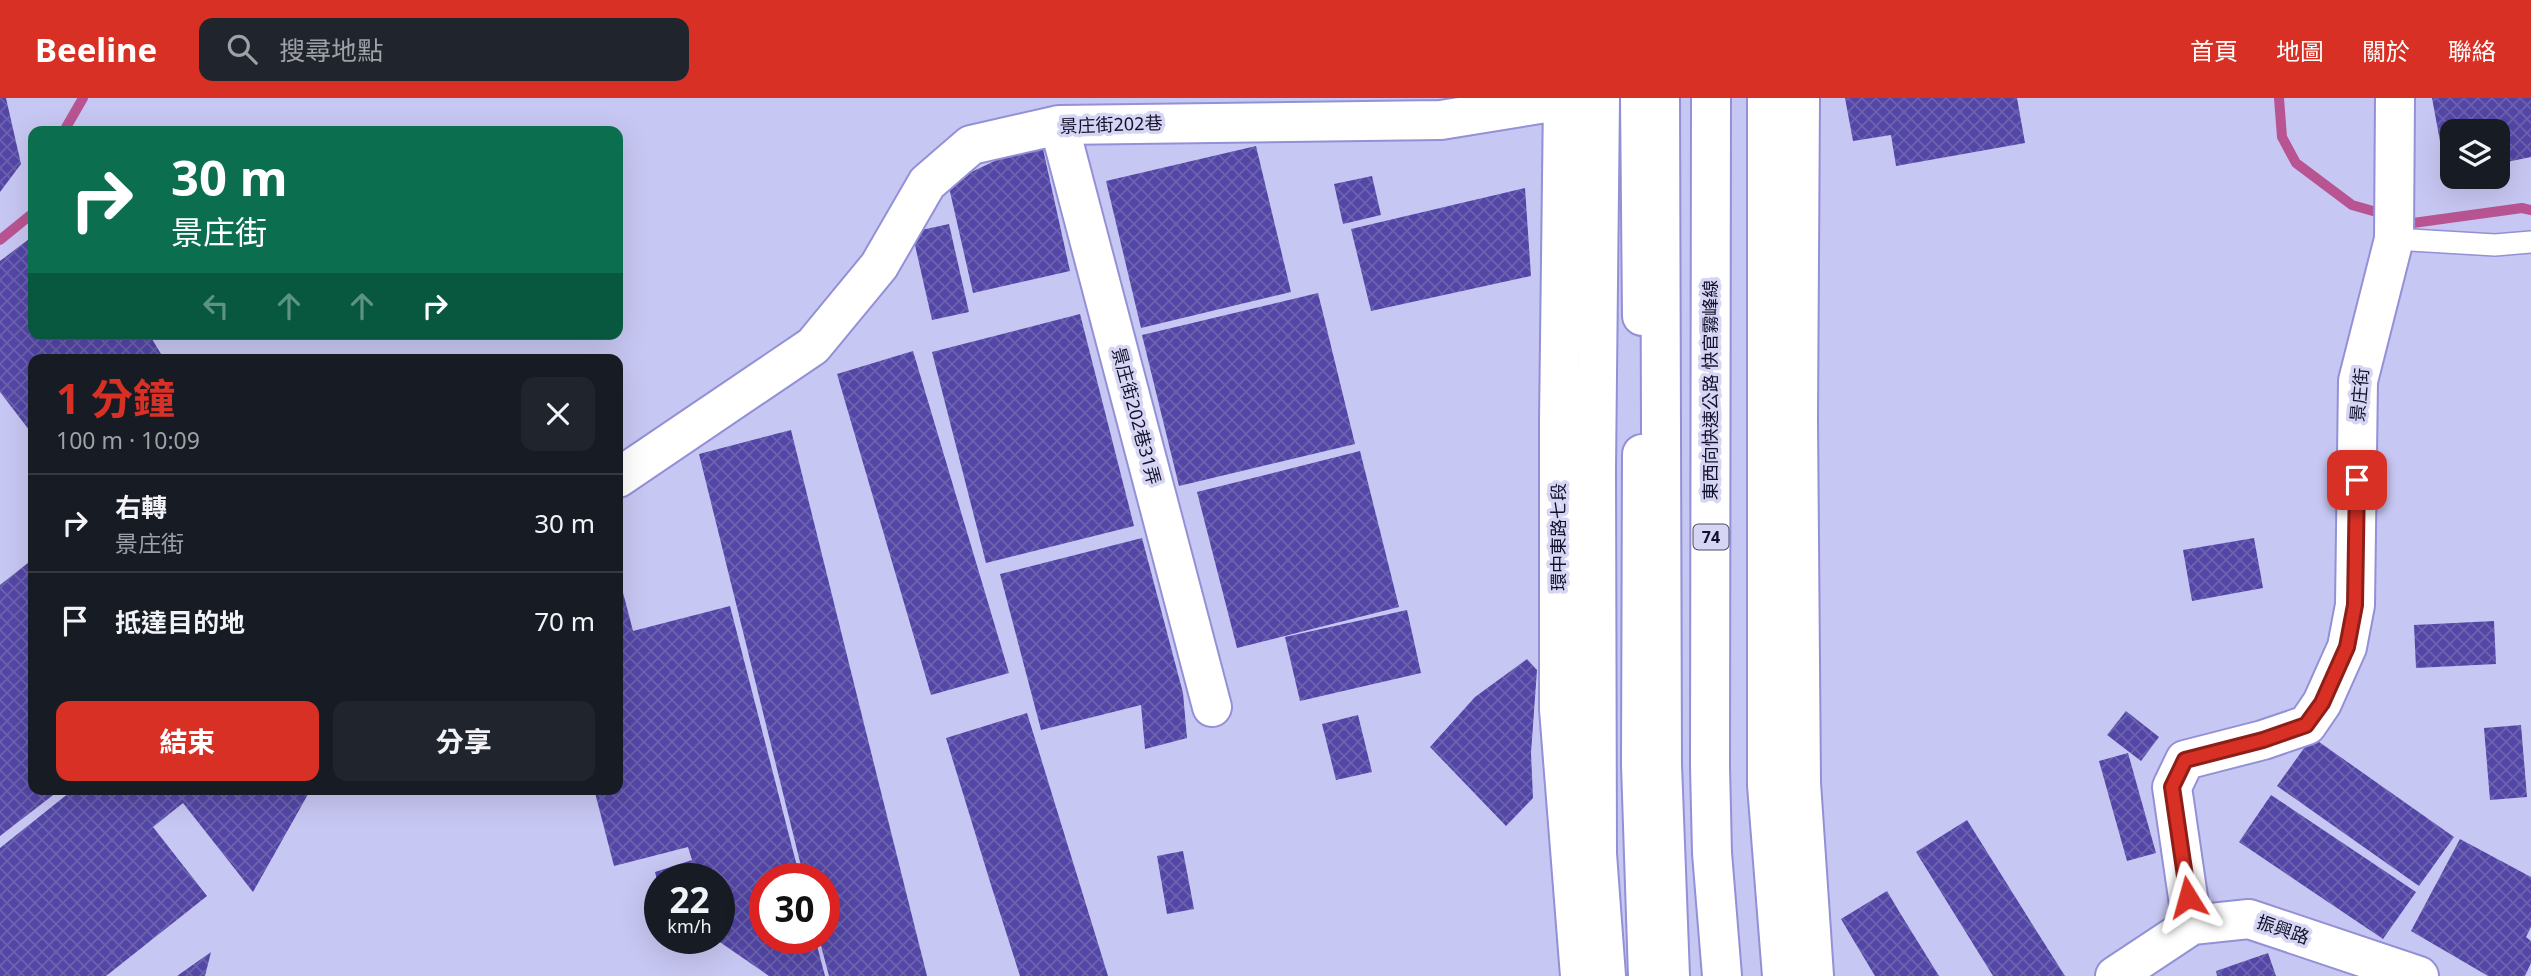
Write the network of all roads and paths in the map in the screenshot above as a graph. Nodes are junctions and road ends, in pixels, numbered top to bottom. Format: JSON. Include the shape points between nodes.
{"nodes":[{"id":1,"x":1640,"y":98,"type":"edge"},
{"id":2,"x":1661,"y":98,"type":"edge"},
{"id":3,"x":1711,"y":98,"type":"edge"},
{"id":4,"x":1724,"y":98,"type":"edge"},
{"id":5,"x":1767,"y":98,"type":"edge"},
{"id":6,"x":1800,"y":98,"type":"edge"},
{"id":7,"x":2395,"y":98,"type":"edge"},
{"id":8,"x":1576,"y":99,"type":"edge"},
{"id":9,"x":1059,"y":125,"type":"junction"},
{"id":10,"x":2394,"y":239,"type":"junction"},
{"id":11,"x":2531,"y":242,"type":"edge"},
{"id":12,"x":623,"y":475,"type":"edge"},
{"id":13,"x":1212,"y":707,"type":"dead end"},
{"id":14,"x":2192,"y":925,"type":"junction"},
{"id":15,"x":1580,"y":976,"type":"edge"},
{"id":16,"x":1606,"y":976,"type":"edge"},
{"id":17,"x":1648,"y":976,"type":"edge"},
{"id":18,"x":1670,"y":976,"type":"edge"},
{"id":19,"x":1722,"y":976,"type":"edge"},
{"id":20,"x":1739,"y":976,"type":"edge"},
{"id":21,"x":1782,"y":976,"type":"edge"},
{"id":22,"x":1814,"y":976,"type":"edge"},
{"id":23,"x":2115,"y":976,"type":"edge"},
{"id":24,"x":2419,"y":976,"type":"edge"}],
"edges":[{"from":1,"to":17,"type":"main road","via":[[1641,765]]},
{"from":2,"to":18,"type":"main road","via":[[1661,751]]},
{"from":3,"to":19,"type":"main road","name":"東西向快速公路 快官霧峰線","number":"74","via":[[1710,767]]},
{"from":4,"to":20,"type":"main road","via":[[1727,857]]},
{"from":5,"to":21,"type":"main road","via":[[1767,785]]},
{"from":6,"to":22,"type":"main road","via":[[1801,783]]},
{"from":7,"to":10,"type":"main road","name":"景庄街"},
{"from":8,"to":9,"type":"main road","name":"景庄街202巷","via":[[1441,120]]},
{"from":8,"to":15,"type":"main road","name":"環中東路七段","via":[[1559,422],[1559,709]]},
{"from":8,"to":16,"type":"main road","via":[[1597,854]]},
{"from":9,"to":12,"type":"main road","name":"景庄街202巷","via":[[971,145],[927,183],[879,266],[813,346]]},
{"from":9,"to":13,"type":"main road","name":"景庄街202巷31弄"},
{"from":10,"to":11,"type":"lane","via":[[2495,245]]},
{"from":10,"to":14,"type":"main road","name":"景庄街","via":[[2358,381],[2355,605],[2347,647],[2322,703],[2306,725],[2185,760],[2172,787]]},
{"from":14,"to":23,"type":"main road","name":"振興路"},
{"from":14,"to":24,"type":"main road","name":"振興路","via":[[2249,919]]}]}
